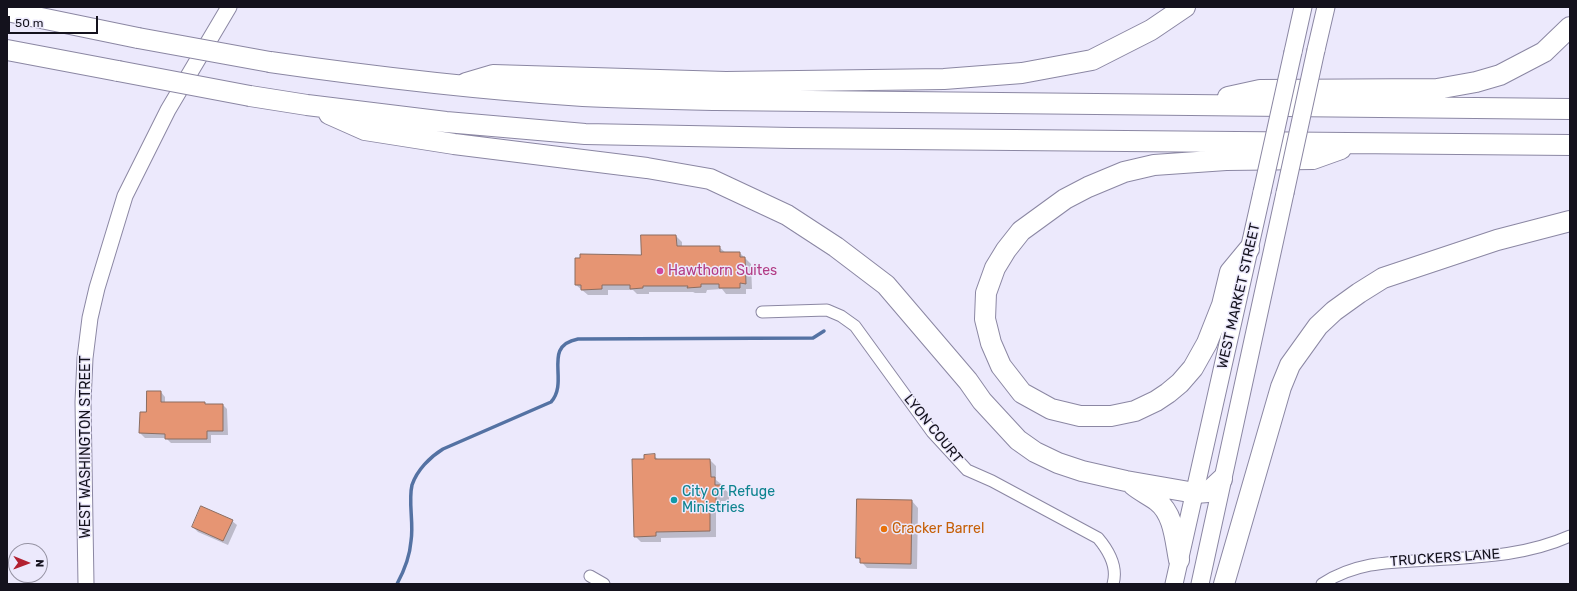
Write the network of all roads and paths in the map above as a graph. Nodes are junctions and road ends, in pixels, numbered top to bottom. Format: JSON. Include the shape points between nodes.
{"nodes":[{"id":1,"x":229,"y":7,"type":"edge"},
{"id":2,"x":1185,"y":7,"type":"edge"},
{"id":3,"x":1303,"y":7,"type":"edge"},
{"id":4,"x":1326,"y":7,"type":"edge"},
{"id":5,"x":7,"y":11,"type":"edge"},
{"id":6,"x":1570,"y":27,"type":"edge"},
{"id":7,"x":7,"y":50,"type":"edge"},
{"id":8,"x":457,"y":86,"type":"junction"},
{"id":9,"x":307,"y":105,"type":"junction"},
{"id":10,"x":1192,"y":105,"type":"junction"},
{"id":11,"x":1570,"y":109,"type":"edge"},
{"id":12,"x":1357,"y":144,"type":"junction"},
{"id":13,"x":1570,"y":146,"type":"edge"},
{"id":14,"x":1570,"y":220,"type":"edge"},
{"id":15,"x":1249,"y":249,"type":"junction"},
{"id":16,"x":762,"y":312,"type":"dead end"},
{"id":17,"x":1222,"y":479,"type":"junction"},
{"id":18,"x":1126,"y":481,"type":"junction"},
{"id":19,"x":1195,"y":493,"type":"junction"},
{"id":20,"x":1570,"y":536,"type":"edge"},
{"id":21,"x":1179,"y":560,"type":"junction"},
{"id":22,"x":590,"y":576,"type":"dead end"},
{"id":23,"x":86,"y":584,"type":"edge"},
{"id":24,"x":604,"y":584,"type":"edge"},
{"id":25,"x":1113,"y":584,"type":"edge"},
{"id":26,"x":1174,"y":584,"type":"edge"},
{"id":27,"x":1200,"y":584,"type":"edge"},
{"id":28,"x":1224,"y":584,"type":"edge"},
{"id":29,"x":1322,"y":584,"type":"edge"}],
"edges":[{"from":1,"to":23,"type":"main road","name":"WEST WASHINGTON STREET","via":[[168,110],[125,196],[97,288],[85,358],[83,402]]},
{"from":2,"to":8,"type":"highway","via":[[1151,30],[1092,60],[1022,73],[944,79],[726,82],[493,74]]},
{"from":3,"to":15,"type":"main road","name":"WEST MARKET STREET","bridge":true},
{"from":4,"to":17,"type":"main road","name":"WEST MARKET STREET","bridge":true},
{"from":5,"to":8,"type":"highway","bridge":true,"via":[[270,62]]},
{"from":6,"to":10,"type":"highway","via":[[1544,52],[1500,75],[1476,82],[1437,89],[1260,90]]},
{"from":7,"to":9,"type":"highway","bridge":true},
{"from":8,"to":10,"type":"highway","via":[[585,96],[716,100]]},
{"from":9,"to":12,"type":"highway","via":[[446,122],[585,134]]},
{"from":9,"to":18,"type":"highway","via":[[365,130],[710,179],[751,197],[787,214],[886,285],[982,401],[1018,440],[1058,463]]},
{"from":10,"to":11,"type":"highway"},
{"from":12,"to":13,"type":"highway"},
{"from":12,"to":15,"type":"highway","via":[[1313,158],[1154,165],[1124,172],[1065,199],[1021,231],[995,268],[986,293],[985,319],[991,343],[1001,366],[1022,393],[1051,409],[1080,416],[1111,416],[1135,411],[1168,393],[1193,368],[1220,311],[1230,272]]},
{"from":14,"to":28,"type":"highway","via":[[1497,240],[1383,278],[1334,310],[1318,326],[1290,365],[1281,387]]},
{"from":15,"to":19,"type":"main road","name":"WEST MARKET STREET"},
{"from":16,"to":25,"type":"street","name":"LYON COURT","via":[[827,310],[842,316],[855,326],[932,432],[967,470],[1098,538],[1110,554]]},
{"from":17,"to":19,"type":"highway","via":[[1208,492]]},
{"from":17,"to":27,"type":"main road","name":"WEST MARKET STREET"},
{"from":18,"to":19,"type":"highway"},
{"from":18,"to":21,"type":"highway","via":[[1158,502],[1168,515]]},
{"from":19,"to":21,"type":"main road","name":"WEST MARKET STREET"},
{"from":20,"to":29,"type":"street","name":"TRUCKERS LANE","via":[[1544,546],[1517,552],[1358,567]]},
{"from":21,"to":26,"type":"main road","name":"WEST MARKET STREET"},
{"from":22,"to":24,"type":"street"}]}
